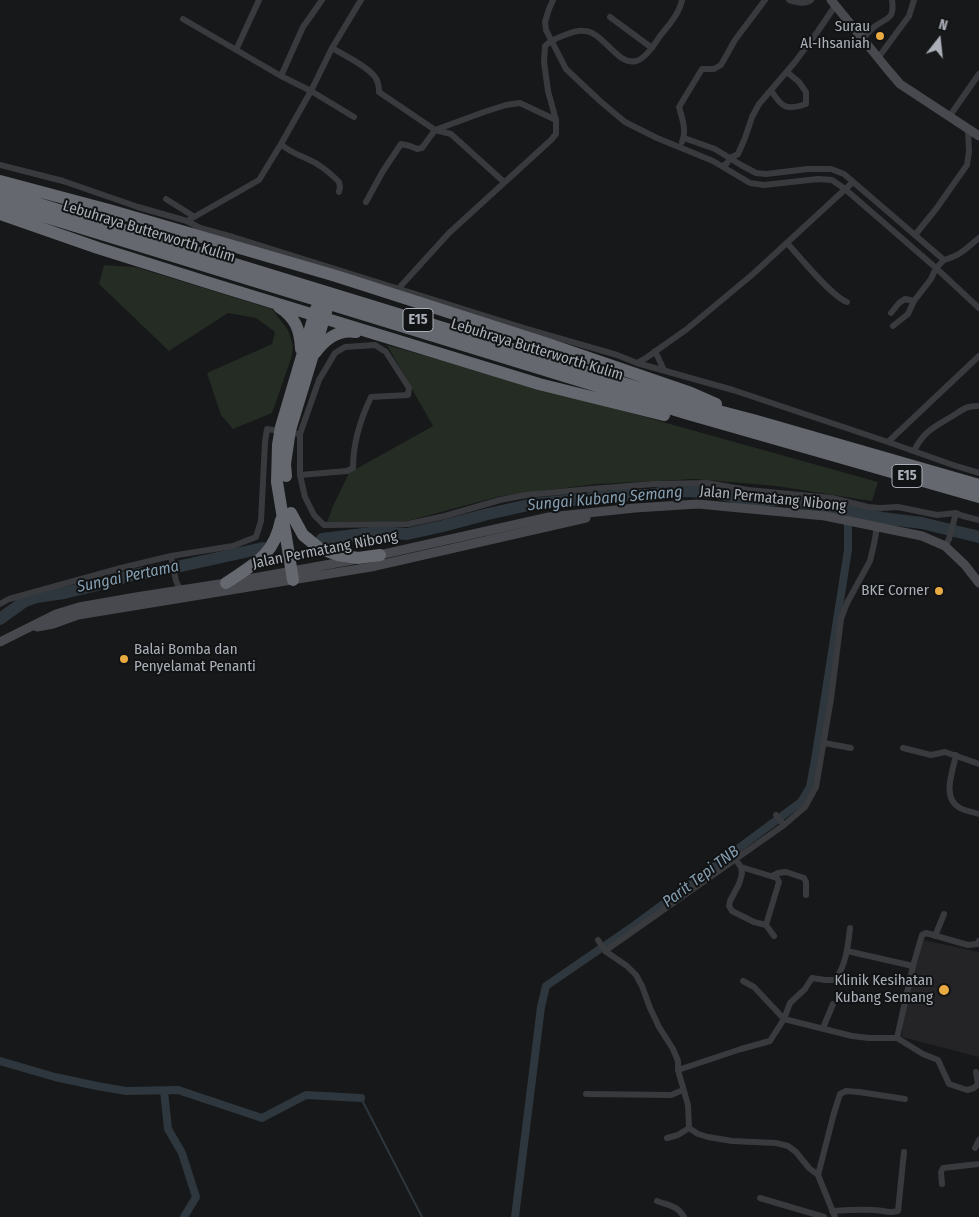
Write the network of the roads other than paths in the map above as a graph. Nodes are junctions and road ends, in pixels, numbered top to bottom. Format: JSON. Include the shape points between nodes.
{"nodes":[{"id":1,"x":259,"y":0,"type":"edge"},
{"id":2,"x":322,"y":0,"type":"edge"},
{"id":3,"x":361,"y":0,"type":"edge"},
{"id":4,"x":553,"y":0,"type":"edge"},
{"id":5,"x":682,"y":0,"type":"edge"},
{"id":6,"x":765,"y":0,"type":"edge"},
{"id":7,"x":789,"y":0,"type":"edge"},
{"id":8,"x":811,"y":0,"type":"edge"},
{"id":9,"x":892,"y":0,"type":"edge"},
{"id":10,"x":914,"y":0,"type":"edge"},
{"id":11,"x":833,"y":3,"type":"edge"},
{"id":12,"x":610,"y":17,"type":"dead end"},
{"id":13,"x":183,"y":19,"type":"dead end"},
{"id":14,"x":862,"y":39,"type":"junction"},
{"id":15,"x":552,"y":40,"type":"junction"},
{"id":16,"x":332,"y":48,"type":"junction"},
{"id":17,"x":652,"y":48,"type":"junction"},
{"id":18,"x":236,"y":50,"type":"junction"},
{"id":19,"x":878,"y":58,"type":"junction"},
{"id":20,"x":787,"y":72,"type":"junction"},
{"id":21,"x":979,"y":74,"type":"edge"},
{"id":22,"x":281,"y":76,"type":"junction"},
{"id":23,"x":772,"y":90,"type":"junction"},
{"id":24,"x":311,"y":91,"type":"junction"},
{"id":25,"x":354,"y":117,"type":"dead end"},
{"id":26,"x":949,"y":117,"type":"junction"},
{"id":27,"x":556,"y":120,"type":"junction"},
{"id":28,"x":968,"y":129,"type":"junction"},
{"id":29,"x":435,"y":130,"type":"junction"},
{"id":30,"x":979,"y":136,"type":"edge"},
{"id":31,"x":684,"y":138,"type":"junction"},
{"id":32,"x":281,"y":144,"type":"junction"},
{"id":33,"x":680,"y":147,"type":"junction"},
{"id":34,"x":730,"y":158,"type":"junction"},
{"id":35,"x":0,"y":165,"type":"edge"},
{"id":36,"x":723,"y":166,"type":"junction"},
{"id":37,"x":0,"y":181,"type":"edge"},
{"id":38,"x":504,"y":182,"type":"junction"},
{"id":39,"x":853,"y":182,"type":"junction"},
{"id":40,"x":845,"y":189,"type":"junction"},
{"id":41,"x":0,"y":192,"type":"edge"},
{"id":42,"x":339,"y":192,"type":"dead end"},
{"id":43,"x":166,"y":199,"type":"dead end"},
{"id":44,"x":366,"y":202,"type":"dead end"},
{"id":45,"x":0,"y":203,"type":"edge"},
{"id":46,"x":0,"y":214,"type":"edge"},
{"id":47,"x":193,"y":216,"type":"junction"},
{"id":48,"x":187,"y":221,"type":"junction"},
{"id":49,"x":915,"y":235,"type":"junction"},
{"id":50,"x":979,"y":238,"type":"edge"},
{"id":51,"x":787,"y":243,"type":"junction"},
{"id":52,"x":944,"y":260,"type":"junction"},
{"id":53,"x":936,"y":268,"type":"junction"},
{"id":54,"x":332,"y":275,"type":"junction"},
{"id":55,"x":399,"y":288,"type":"junction"},
{"id":56,"x":914,"y":300,"type":"junction"},
{"id":57,"x":847,"y":302,"type":"dead end"},
{"id":58,"x":274,"y":303,"type":"junction"},
{"id":59,"x":979,"y":308,"type":"edge"},
{"id":60,"x":891,"y":313,"type":"dead end"},
{"id":61,"x":319,"y":317,"type":"junction"},
{"id":62,"x":894,"y":326,"type":"dead end"},
{"id":63,"x":381,"y":335,"type":"junction"},
{"id":64,"x":655,"y":352,"type":"junction"},
{"id":65,"x":979,"y":356,"type":"edge"},
{"id":66,"x":307,"y":358,"type":"junction"},
{"id":67,"x":637,"y":363,"type":"junction"},
{"id":68,"x":664,"y":370,"type":"junction"},
{"id":69,"x":979,"y":406,"type":"edge"},
{"id":70,"x":751,"y":426,"type":"junction"},
{"id":71,"x":300,"y":434,"type":"junction"},
{"id":72,"x":888,"y":442,"type":"junction"},
{"id":73,"x":836,"y":450,"type":"junction"},
{"id":74,"x":914,"y":451,"type":"junction"},
{"id":75,"x":979,"y":473,"type":"edge"},
{"id":76,"x":300,"y":475,"type":"junction"},
{"id":77,"x":979,"y":485,"type":"edge"},
{"id":78,"x":979,"y":497,"type":"edge"},
{"id":79,"x":635,"y":508,"type":"junction"},
{"id":80,"x":287,"y":514,"type":"junction"},
{"id":81,"x":956,"y":515,"type":"junction"},
{"id":82,"x":979,"y":520,"type":"edge"},
{"id":83,"x":877,"y":527,"type":"junction"},
{"id":84,"x":947,"y":542,"type":"junction"},
{"id":85,"x":380,"y":555,"type":"junction"},
{"id":86,"x":172,"y":559,"type":"junction"},
{"id":87,"x":297,"y":575,"type":"junction"},
{"id":88,"x":226,"y":583,"type":"junction"},
{"id":89,"x":979,"y":583,"type":"edge"},
{"id":90,"x":178,"y":585,"type":"junction"},
{"id":91,"x":0,"y":604,"type":"edge"},
{"id":92,"x":24,"y":629,"type":"junction"},
{"id":93,"x":0,"y":642,"type":"edge"},
{"id":94,"x":824,"y":743,"type":"junction"},
{"id":95,"x":851,"y":748,"type":"dead end"},
{"id":96,"x":903,"y":748,"type":"dead end"},
{"id":97,"x":956,"y":756,"type":"junction"},
{"id":98,"x":979,"y":764,"type":"edge"},
{"id":99,"x":979,"y":814,"type":"edge"},
{"id":100,"x":777,"y":815,"type":"dead end"},
{"id":101,"x":783,"y":824,"type":"junction"},
{"id":102,"x":735,"y":859,"type":"junction"},
{"id":103,"x":740,"y":867,"type":"junction"},
{"id":104,"x":772,"y":876,"type":"junction"},
{"id":105,"x":806,"y":895,"type":"dead end"},
{"id":106,"x":944,"y":914,"type":"dead end"},
{"id":107,"x":766,"y":926,"type":"junction"},
{"id":108,"x":850,"y":928,"type":"dead end"},
{"id":109,"x":774,"y":936,"type":"dead end"},
{"id":110,"x":935,"y":936,"type":"junction"},
{"id":111,"x":979,"y":941,"type":"edge"},
{"id":112,"x":598,"y":942,"type":"dead end"},
{"id":113,"x":604,"y":950,"type":"junction"},
{"id":114,"x":847,"y":951,"type":"junction"},
{"id":115,"x":913,"y":966,"type":"junction"},
{"id":116,"x":743,"y":981,"type":"dead end"},
{"id":117,"x":834,"y":1004,"type":"dead end"},
{"id":118,"x":784,"y":1019,"type":"junction"},
{"id":119,"x":824,"y":1028,"type":"junction"},
{"id":120,"x":897,"y":1038,"type":"junction"},
{"id":121,"x":678,"y":1070,"type":"junction"},
{"id":122,"x":976,"y":1072,"type":"dead end"},
{"id":123,"x":978,"y":1084,"type":"edge"},
{"id":124,"x":683,"y":1090,"type":"junction"},
{"id":125,"x":586,"y":1094,"type":"dead end"},
{"id":126,"x":905,"y":1099,"type":"dead end"},
{"id":127,"x":689,"y":1128,"type":"junction"},
{"id":128,"x":667,"y":1138,"type":"dead end"},
{"id":129,"x":979,"y":1140,"type":"edge"},
{"id":130,"x":975,"y":1148,"type":"dead end"},
{"id":131,"x":904,"y":1152,"type":"dead end"},
{"id":132,"x":979,"y":1164,"type":"edge"},
{"id":133,"x":818,"y":1175,"type":"junction"},
{"id":134,"x":942,"y":1184,"type":"dead end"},
{"id":135,"x":760,"y":1198,"type":"dead end"},
{"id":136,"x":657,"y":1201,"type":"dead end"},
{"id":137,"x":833,"y":1214,"type":"edge"},
{"id":138,"x":684,"y":1217,"type":"edge"},
{"id":139,"x":824,"y":1217,"type":"edge"}],
"edges":[{"from":1,"to":18,"type":"street"},
{"from":2,"to":22,"type":"street","via":[[303,27]]},
{"from":3,"to":16,"type":"street"},
{"from":4,"to":15,"type":"street","via":[[545,22]]},
{"from":5,"to":17,"type":"street","via":[[680,9]]},
{"from":6,"to":31,"type":"street","via":[[721,65],[702,69],[679,107]]},
{"from":7,"to":8,"type":"street","via":[[801,3]]},
{"from":9,"to":14,"type":"street","via":[[890,18],[872,28]]},
{"from":10,"to":19,"type":"street","via":[[909,16]]},
{"from":11,"to":14,"type":"main road"},
{"from":11,"to":20,"type":"street","via":[[818,31]]},
{"from":12,"to":17,"type":"street"},
{"from":13,"to":18,"type":"street"},
{"from":14,"to":19,"type":"main road"},
{"from":15,"to":17,"type":"street","via":[[585,30],[620,56],[636,62]]},
{"from":15,"to":27,"type":"street","via":[[545,46],[544,62]]},
{"from":15,"to":33,"type":"street","via":[[566,69],[625,122]]},
{"from":16,"to":24,"type":"street"},
{"from":16,"to":29,"type":"street","via":[[369,71],[376,78],[379,92]]},
{"from":18,"to":22,"type":"street"},
{"from":19,"to":26,"type":"main road","via":[[900,84]]},
{"from":20,"to":23,"type":"street"},
{"from":20,"to":23,"type":"street","via":[[806,92],[806,104],[786,107]]},
{"from":21,"to":26,"type":"street"},
{"from":22,"to":24,"type":"street"},
{"from":23,"to":34,"type":"street","via":[[759,104],[738,154]]},
{"from":24,"to":25,"type":"street"},
{"from":24,"to":32,"type":"street"},
{"from":26,"to":28,"type":"main road"},
{"from":27,"to":29,"type":"street","via":[[520,103],[506,104]]},
{"from":27,"to":38,"type":"street","via":[[556,134],[551,140]]},
{"from":28,"to":30,"type":"main road"},
{"from":28,"to":49,"type":"street","via":[[967,165]]},
{"from":29,"to":38,"type":"street","via":[[451,134]]},
{"from":29,"to":44,"type":"street","via":[[422,148],[416,150],[401,144]]},
{"from":31,"to":33,"type":"street"},
{"from":31,"to":34,"type":"street"},
{"from":32,"to":42,"type":"street","via":[[320,165],[339,182]]},
{"from":32,"to":47,"type":"street","via":[[259,180]]},
{"from":33,"to":36,"type":"street"},
{"from":34,"to":36,"type":"street"},
{"from":34,"to":39,"type":"street","via":[[756,173],[831,169]]},
{"from":35,"to":48,"type":"street","via":[[63,181]]},
{"from":36,"to":40,"type":"street","via":[[750,183],[764,185],[818,179],[832,180]]},
{"from":37,"to":54,"type":"highway"},
{"from":38,"to":55,"type":"street","via":[[449,233]]},
{"from":39,"to":40,"type":"street"},
{"from":39,"to":49,"type":"street"},
{"from":40,"to":51,"type":"street"},
{"from":40,"to":53,"type":"street"},
{"from":41,"to":70,"type":"highway","name":"Lebuhraya Butterworth Kulim","number":"E15","via":[[688,402]]},
{"from":43,"to":47,"type":"street"},
{"from":45,"to":70,"type":"highway","name":"Lebuhraya Butterworth Kulim","number":"E15"},
{"from":46,"to":58,"type":"highway"},
{"from":47,"to":48,"type":"street"},
{"from":48,"to":55,"type":"street","via":[[200,228]]},
{"from":49,"to":52,"type":"street"},
{"from":50,"to":52,"type":"street","via":[[957,256]]},
{"from":51,"to":57,"type":"street","via":[[842,301]]},
{"from":51,"to":64,"type":"street","via":[[687,329]]},
{"from":52,"to":53,"type":"street"},
{"from":53,"to":56,"type":"street"},
{"from":53,"to":59,"type":"street"},
{"from":54,"to":61,"type":"highway"},
{"from":54,"to":70,"type":"highway","via":[[691,393]]},
{"from":55,"to":67,"type":"street"},
{"from":56,"to":60,"type":"street","via":[[905,299]]},
{"from":56,"to":62,"type":"street","via":[[908,314]]},
{"from":58,"to":61,"type":"highway"},
{"from":58,"to":66,"type":"highway","via":[[297,324]]},
{"from":61,"to":63,"type":"highway"},
{"from":61,"to":66,"type":"highway"},
{"from":63,"to":66,"type":"highway","via":[[348,330],[333,336]]},
{"from":63,"to":70,"type":"highway","via":[[539,384],[683,420]]},
{"from":64,"to":67,"type":"street"},
{"from":64,"to":68,"type":"street"},
{"from":65,"to":72,"type":"street"},
{"from":66,"to":80,"type":"highway","via":[[281,427],[278,445]]},
{"from":67,"to":68,"type":"street"},
{"from":68,"to":72,"type":"street"},
{"from":69,"to":74,"type":"street","via":[[965,408],[930,430]]},
{"from":70,"to":73,"type":"highway","name":"Lebuhraya Butterworth Kulim","number":"E15"},
{"from":71,"to":76,"type":"street"},
{"from":71,"to":76,"type":"street","via":[[319,380],[335,353],[345,347],[375,345],[386,352],[409,388],[408,395],[371,397],[361,420],[353,468]]},
{"from":71,"to":86,"type":"street","via":[[268,429],[261,520],[256,536],[233,546]]},
{"from":72,"to":74,"type":"street"},
{"from":73,"to":77,"type":"highway","name":"Lebuhraya Butterworth Kulim","number":"E15"},
{"from":73,"to":78,"type":"highway","name":"Lebuhraya Butterworth Kulim","number":"E15"},
{"from":74,"to":75,"type":"street"},
{"from":76,"to":81,"type":"street","via":[[305,497],[314,515],[324,525],[408,524],[526,495],[707,482],[874,508],[898,507],[937,515]]},
{"from":79,"to":83,"type":"main road","name":"Jalan Permatang Nibong","via":[[698,504],[825,516]]},
{"from":79,"to":85,"type":"main road","name":"Jalan Permatang Nibong","via":[[548,517]]},
{"from":79,"to":87,"type":"main road","name":"Jalan Permatang Nibong","via":[[370,567]]},
{"from":80,"to":85,"type":"highway","via":[[302,535],[319,548],[358,558]]},
{"from":80,"to":87,"type":"highway"},
{"from":80,"to":88,"type":"highway","via":[[270,550]]},
{"from":81,"to":82,"type":"street"},
{"from":81,"to":84,"type":"street"},
{"from":83,"to":84,"type":"main road","name":"Jalan Permatang Nibong"},
{"from":83,"to":94,"type":"street","via":[[870,561],[841,619]]},
{"from":84,"to":89,"type":"main road","name":"Jalan Permatang Nibong"},
{"from":85,"to":87,"type":"main road","name":"Jalan Permatang Nibong"},
{"from":86,"to":90,"type":"street"},
{"from":86,"to":91,"type":"street","via":[[121,568],[9,598]]},
{"from":87,"to":88,"type":"main road","name":"Jalan Permatang Nibong"},
{"from":87,"to":92,"type":"main road","name":"Jalan Permatang Nibong","via":[[78,615]]},
{"from":88,"to":90,"type":"main road","name":"Jalan Permatang Nibong"},
{"from":90,"to":92,"type":"main road","name":"Jalan Permatang Nibong","via":[[80,607]]},
{"from":92,"to":93,"type":"main road","name":"Jalan Permatang Nibong"},
{"from":94,"to":95,"type":"street"},
{"from":94,"to":101,"type":"street","via":[[816,787],[805,807]]},
{"from":96,"to":97,"type":"street","via":[[931,755],[945,752]]},
{"from":97,"to":98,"type":"street"},
{"from":97,"to":99,"type":"street","via":[[950,781],[951,800],[958,808]]},
{"from":100,"to":101,"type":"street"},
{"from":101,"to":102,"type":"street"},
{"from":102,"to":103,"type":"street"},
{"from":102,"to":113,"type":"street"},
{"from":103,"to":104,"type":"street"},
{"from":103,"to":107,"type":"street","via":[[742,874],[729,906],[732,911]]},
{"from":104,"to":105,"type":"street","via":[[786,872],[804,878]]},
{"from":104,"to":107,"type":"street","via":[[779,882]]},
{"from":106,"to":110,"type":"street"},
{"from":107,"to":109,"type":"street"},
{"from":108,"to":114,"type":"street"},
{"from":110,"to":111,"type":"street","via":[[968,945]]},
{"from":110,"to":115,"type":"street","via":[[922,935]]},
{"from":112,"to":113,"type":"street"},
{"from":113,"to":121,"type":"street","via":[[636,975],[659,1027],[673,1049]]},
{"from":114,"to":115,"type":"street"},
{"from":114,"to":118,"type":"street","via":[[835,980],[812,978],[790,1003]]},
{"from":115,"to":120,"type":"street"},
{"from":116,"to":118,"type":"street","via":[[754,987]]},
{"from":117,"to":119,"type":"street"},
{"from":118,"to":119,"type":"street"},
{"from":118,"to":121,"type":"street","via":[[770,1041]]},
{"from":119,"to":120,"type":"street","via":[[852,1036]]},
{"from":120,"to":123,"type":"street","via":[[938,1060],[949,1084],[967,1090]]},
{"from":121,"to":124,"type":"street"},
{"from":122,"to":123,"type":"street"},
{"from":124,"to":125,"type":"street","via":[[670,1095]]},
{"from":124,"to":127,"type":"street","via":[[688,1105]]},
{"from":126,"to":133,"type":"street","via":[[846,1091],[840,1094]]},
{"from":127,"to":128,"type":"street"},
{"from":127,"to":133,"type":"street","via":[[708,1137],[788,1146]]},
{"from":129,"to":130,"type":"street"},
{"from":131,"to":137,"type":"street","via":[[898,1212],[854,1209]]},
{"from":132,"to":134,"type":"street","via":[[942,1168]]},
{"from":133,"to":137,"type":"street"},
{"from":135,"to":139,"type":"street"},
{"from":136,"to":138,"type":"street","via":[[676,1208]]}]}
